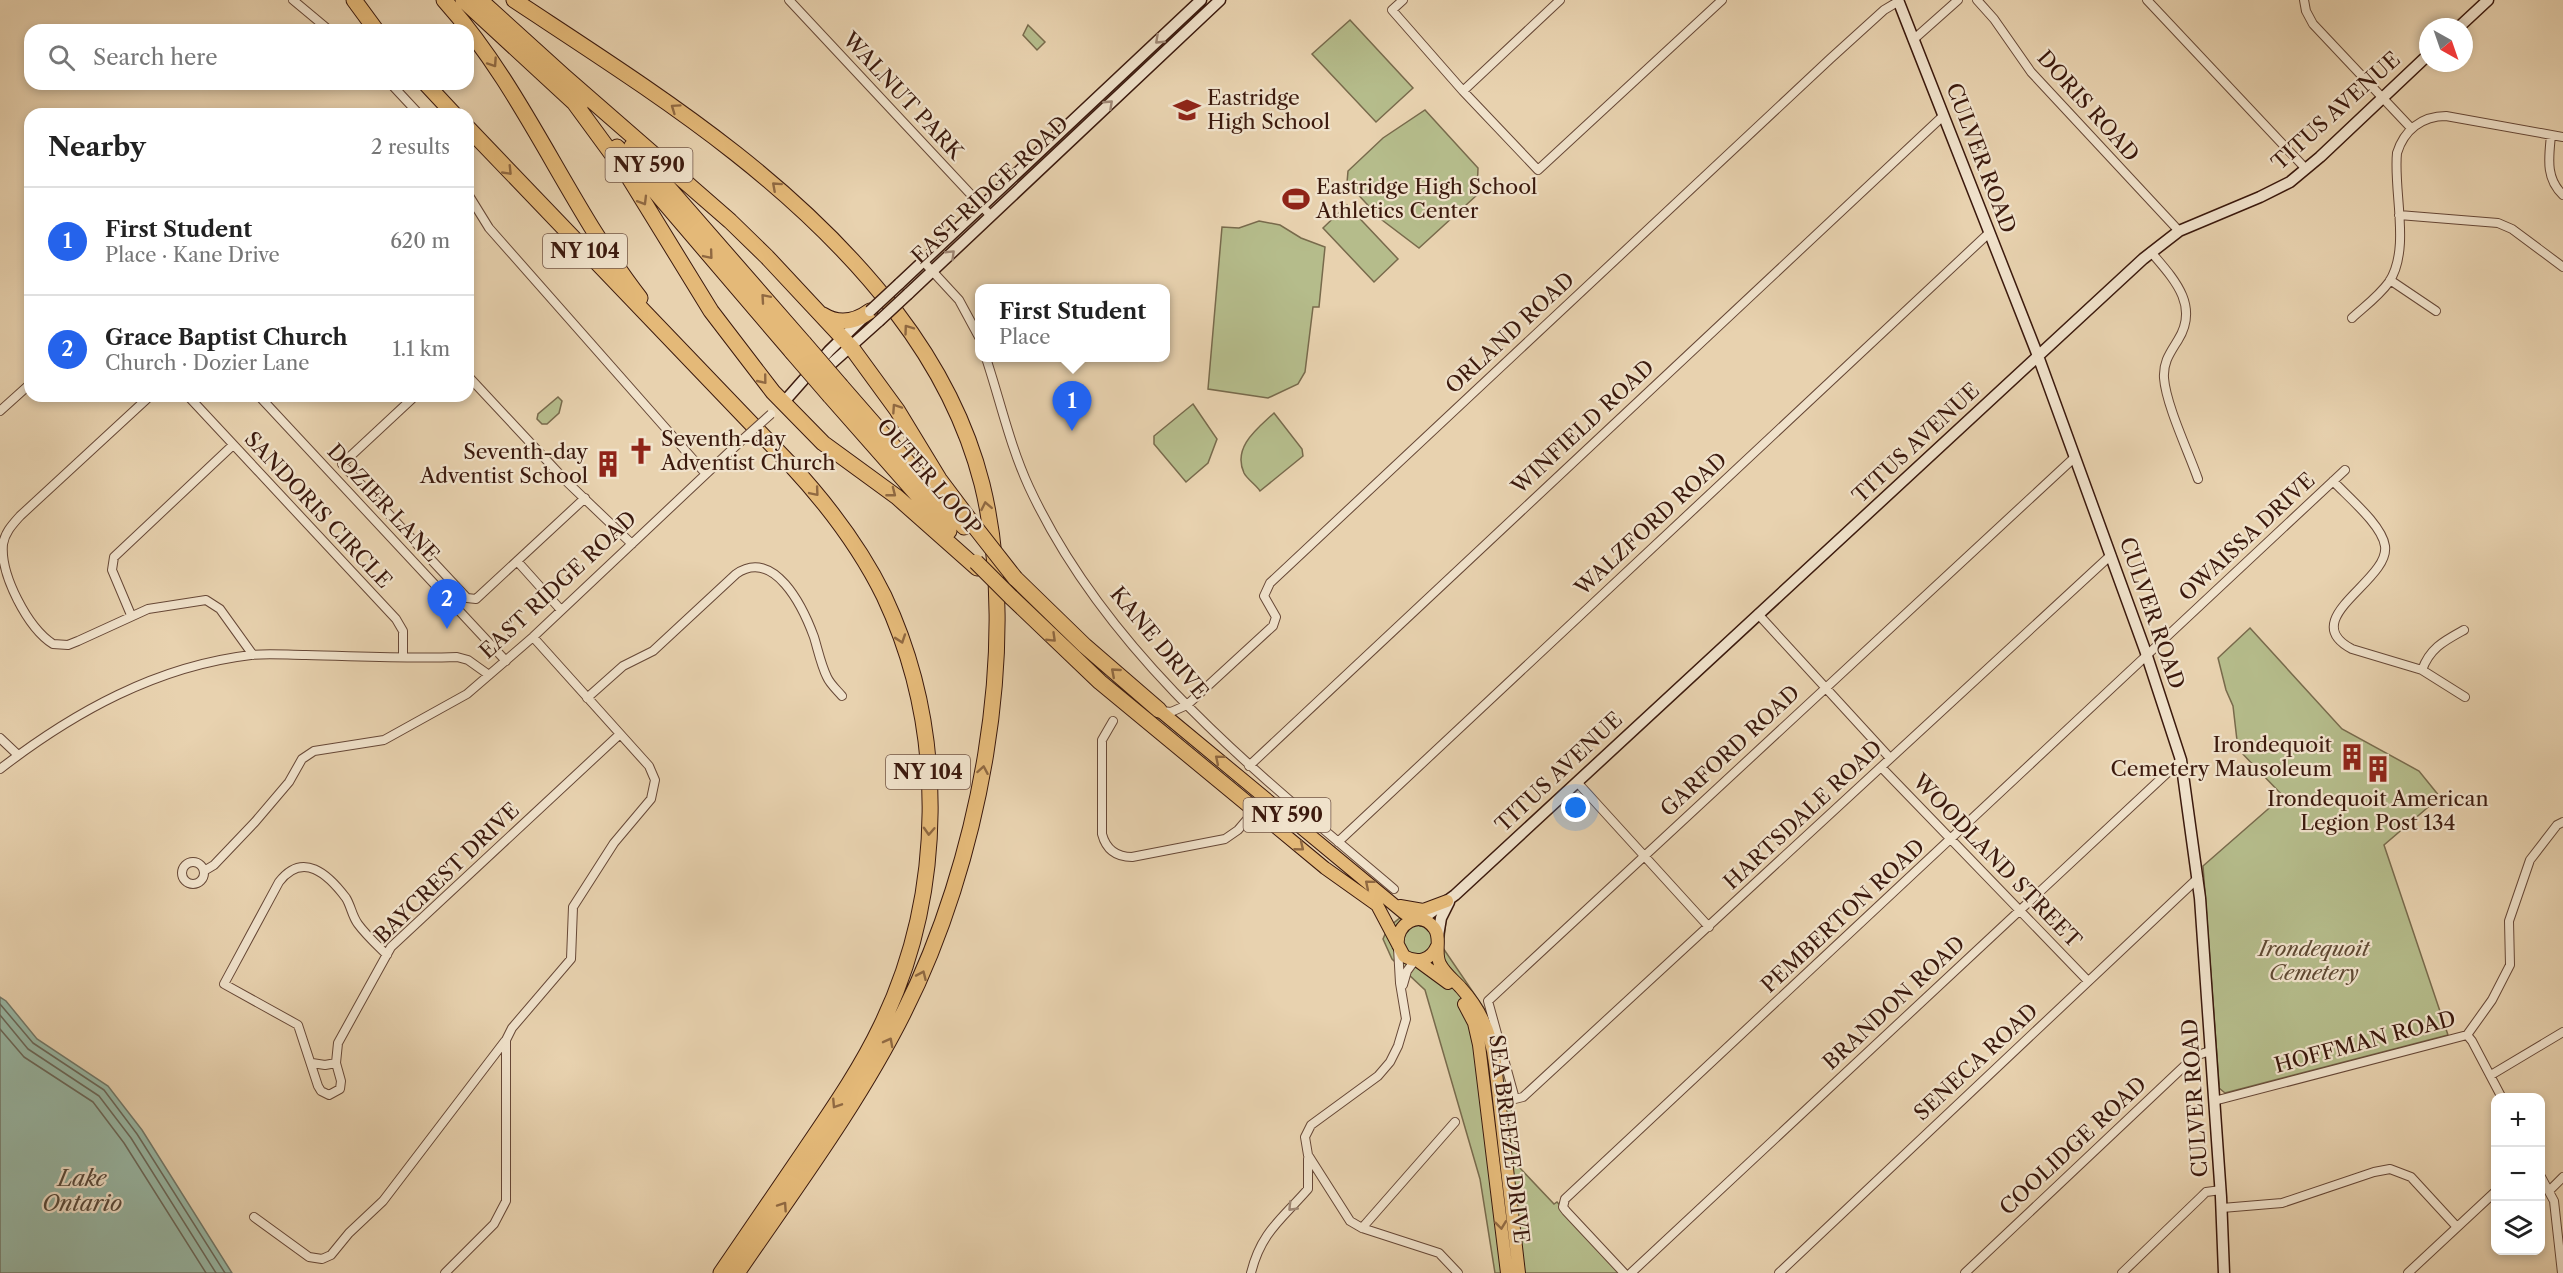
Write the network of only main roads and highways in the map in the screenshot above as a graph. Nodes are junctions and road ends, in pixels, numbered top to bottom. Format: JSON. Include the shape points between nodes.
{"nodes":[{"id":1,"x":354,"y":0,"type":"edge"},
{"id":2,"x":444,"y":0,"type":"edge"},
{"id":3,"x":463,"y":0,"type":"edge"},
{"id":4,"x":480,"y":0,"type":"edge"},
{"id":5,"x":514,"y":0,"type":"edge"},
{"id":6,"x":532,"y":0,"type":"edge"},
{"id":7,"x":1202,"y":0,"type":"edge"},
{"id":8,"x":1220,"y":0,"type":"edge"},
{"id":9,"x":1898,"y":0,"type":"edge"},
{"id":10,"x":2488,"y":0,"type":"edge"},
{"id":11,"x":2469,"y":18,"type":"edge"},
{"id":12,"x":372,"y":24,"type":"edge"},
{"id":13,"x":463,"y":24,"type":"edge"},
{"id":14,"x":474,"y":38,"type":"edge"},
{"id":15,"x":2419,"y":63,"type":"edge"},
{"id":16,"x":558,"y":70,"type":"junction"},
{"id":17,"x":636,"y":81,"type":"junction"},
{"id":18,"x":432,"y":90,"type":"edge"},
{"id":19,"x":573,"y":101,"type":"junction"},
{"id":20,"x":448,"y":108,"type":"edge"},
{"id":21,"x":474,"y":134,"type":"edge"},
{"id":22,"x":817,"y":310,"type":"junction"},
{"id":23,"x":874,"y":316,"type":"junction"},
{"id":24,"x":847,"y":342,"type":"junction"},
{"id":25,"x":798,"y":348,"type":"junction"},
{"id":26,"x":2038,"y":356,"type":"junction"},
{"id":27,"x":702,"y":374,"type":"junction"},
{"id":28,"x":836,"y":391,"type":"junction"},
{"id":29,"x":783,"y":403,"type":"junction"},
{"id":30,"x":975,"y":533,"type":"junction"},
{"id":31,"x":977,"y":565,"type":"junction"},
{"id":32,"x":1159,"y":710,"type":"joint"},
{"id":33,"x":1255,"y":810,"type":"joint"},
{"id":34,"x":1390,"y":893,"type":"junction"},
{"id":35,"x":1451,"y":898,"type":"junction"},
{"id":36,"x":1418,"y":920,"type":"junction"},
{"id":37,"x":1438,"y":941,"type":"junction"},
{"id":38,"x":1398,"y":946,"type":"junction"},
{"id":39,"x":1416,"y":961,"type":"junction"},
{"id":40,"x":721,"y":1273,"type":"edge"},
{"id":41,"x":737,"y":1273,"type":"edge"},
{"id":42,"x":1507,"y":1273,"type":"edge"},
{"id":43,"x":1519,"y":1273,"type":"edge"},
{"id":44,"x":2224,"y":1273,"type":"edge"}],
"edges":[{"from":1,"to":12,"type":"highway"},
{"from":2,"to":13,"type":"highway","one_way":true},
{"from":3,"to":19,"type":"highway","name":"OUTER LOOP","number":"NY 590"},
{"from":4,"to":16,"type":"highway","name":"OUTER LOOP","number":"NY 590"},
{"from":5,"to":17,"type":"highway"},
{"from":6,"to":17,"type":"highway","number":"NY 104"},
{"from":7,"to":23,"type":"main road","name":"EAST RIDGE ROAD","one_way":true,"bridge":true,"via":[[923,261]]},
{"from":23,"to":8,"type":"main road","name":"EAST RIDGE ROAD","one_way":true,"bridge":true,"via":[[908,294]]},
{"from":9,"to":26,"type":"main road","name":"CULVER ROAD"},
{"from":10,"to":11,"type":"main road"},
{"from":14,"to":27,"type":"highway","one_way":true,"via":[[495,65],[617,267]]},
{"from":15,"to":26,"type":"main road","name":"TITUS AVENUE","via":[[2306,169],[2275,190],[2180,231],[2151,252]]},
{"from":16,"to":22,"type":"highway","via":[[730,221]]},
{"from":25,"to":16,"type":"highway","name":"OUTER LOOP","number":"NY 590","one_way":true,"via":[[640,155]]},
{"from":41,"to":17,"type":"highway","number":"NY 104","one_way":true,"via":[[861,1089],[909,1002],[933,947],[957,880],[977,802],[991,710],[994,558],[982,483],[957,412],[927,356],[882,294],[809,216],[733,150]]},
{"from":18,"to":20,"type":"highway"},
{"from":19,"to":25,"type":"highway","name":"OUTER LOOP","number":"NY 590","one_way":true},
{"from":19,"to":29,"type":"highway","one_way":true,"via":[[628,176],[717,320]]},
{"from":21,"to":27,"type":"highway","number":"NY 104","one_way":true},
{"from":22,"to":23,"type":"highway","via":[[842,322]]},
{"from":22,"to":24,"type":"highway"},
{"from":23,"to":24,"type":"main road","name":"EAST RIDGE ROAD"},
{"from":24,"to":29,"type":"main road","name":"EAST RIDGE ROAD"},
{"from":30,"to":24,"type":"highway","one_way":true,"via":[[897,410]]},
{"from":25,"to":28,"type":"highway","name":"OUTER LOOP","number":"NY 590","bridge":true},
{"from":26,"to":35,"type":"main road","name":"TITUS AVENUE"},
{"from":26,"to":44,"type":"main road","name":"CULVER ROAD","via":[[2181,760],[2198,879]]},
{"from":27,"to":40,"type":"highway","number":"NY 104","one_way":true,"via":[[824,502],[878,585],[910,668],[929,780],[930,830],[918,918],[886,1016],[840,1097]]},
{"from":28,"to":30,"type":"highway","name":"OUTER LOOP","number":"NY 590"},
{"from":28,"to":31,"type":"highway","name":"OUTER LOOP","number":"NY 590"},
{"from":29,"to":31,"type":"highway","one_way":true,"via":[[823,442],[897,497]]},
{"from":32,"to":30,"type":"highway","number":"NY 590","one_way":true,"bridge":true,"via":[[1085,646]]},
{"from":31,"to":33,"type":"highway","name":"OUTER LOOP","number":"NY 590","one_way":true,"bridge":true,"via":[[1110,690]]},
{"from":34,"to":32,"type":"main road","number":"NY 590","one_way":true},
{"from":33,"to":38,"type":"main road","name":"OUTER LOOP","number":"NY 590","one_way":true,"via":[[1375,902]]},
{"from":34,"to":35,"type":"main road","via":[[1406,908],[1420,910],[1435,908]]},
{"from":34,"to":36,"type":"main road","number":"NY 590"},
{"from":35,"to":36,"type":"main road","name":"TITUS AVENUE"},
{"from":35,"to":37,"type":"main road","name":"TITUS AVENUE","via":[[1442,914]]},
{"from":36,"to":37,"type":"main road","via":[[1433,926]]},
{"from":36,"to":38,"type":"main road","via":[[1400,930]]},
{"from":37,"to":39,"type":"main road","via":[[1431,956]]},
{"from":37,"to":43,"type":"main road","name":"SEA BREEZE DRIVE","via":[[1441,966],[1474,1005],[1493,1050]]},
{"from":38,"to":39,"type":"main road","via":[[1404,956]]},
{"from":39,"to":42,"type":"main road","name":"SEA BREEZE DRIVE","one_way":true,"via":[[1456,993],[1470,1013],[1477,1033]]}]}
